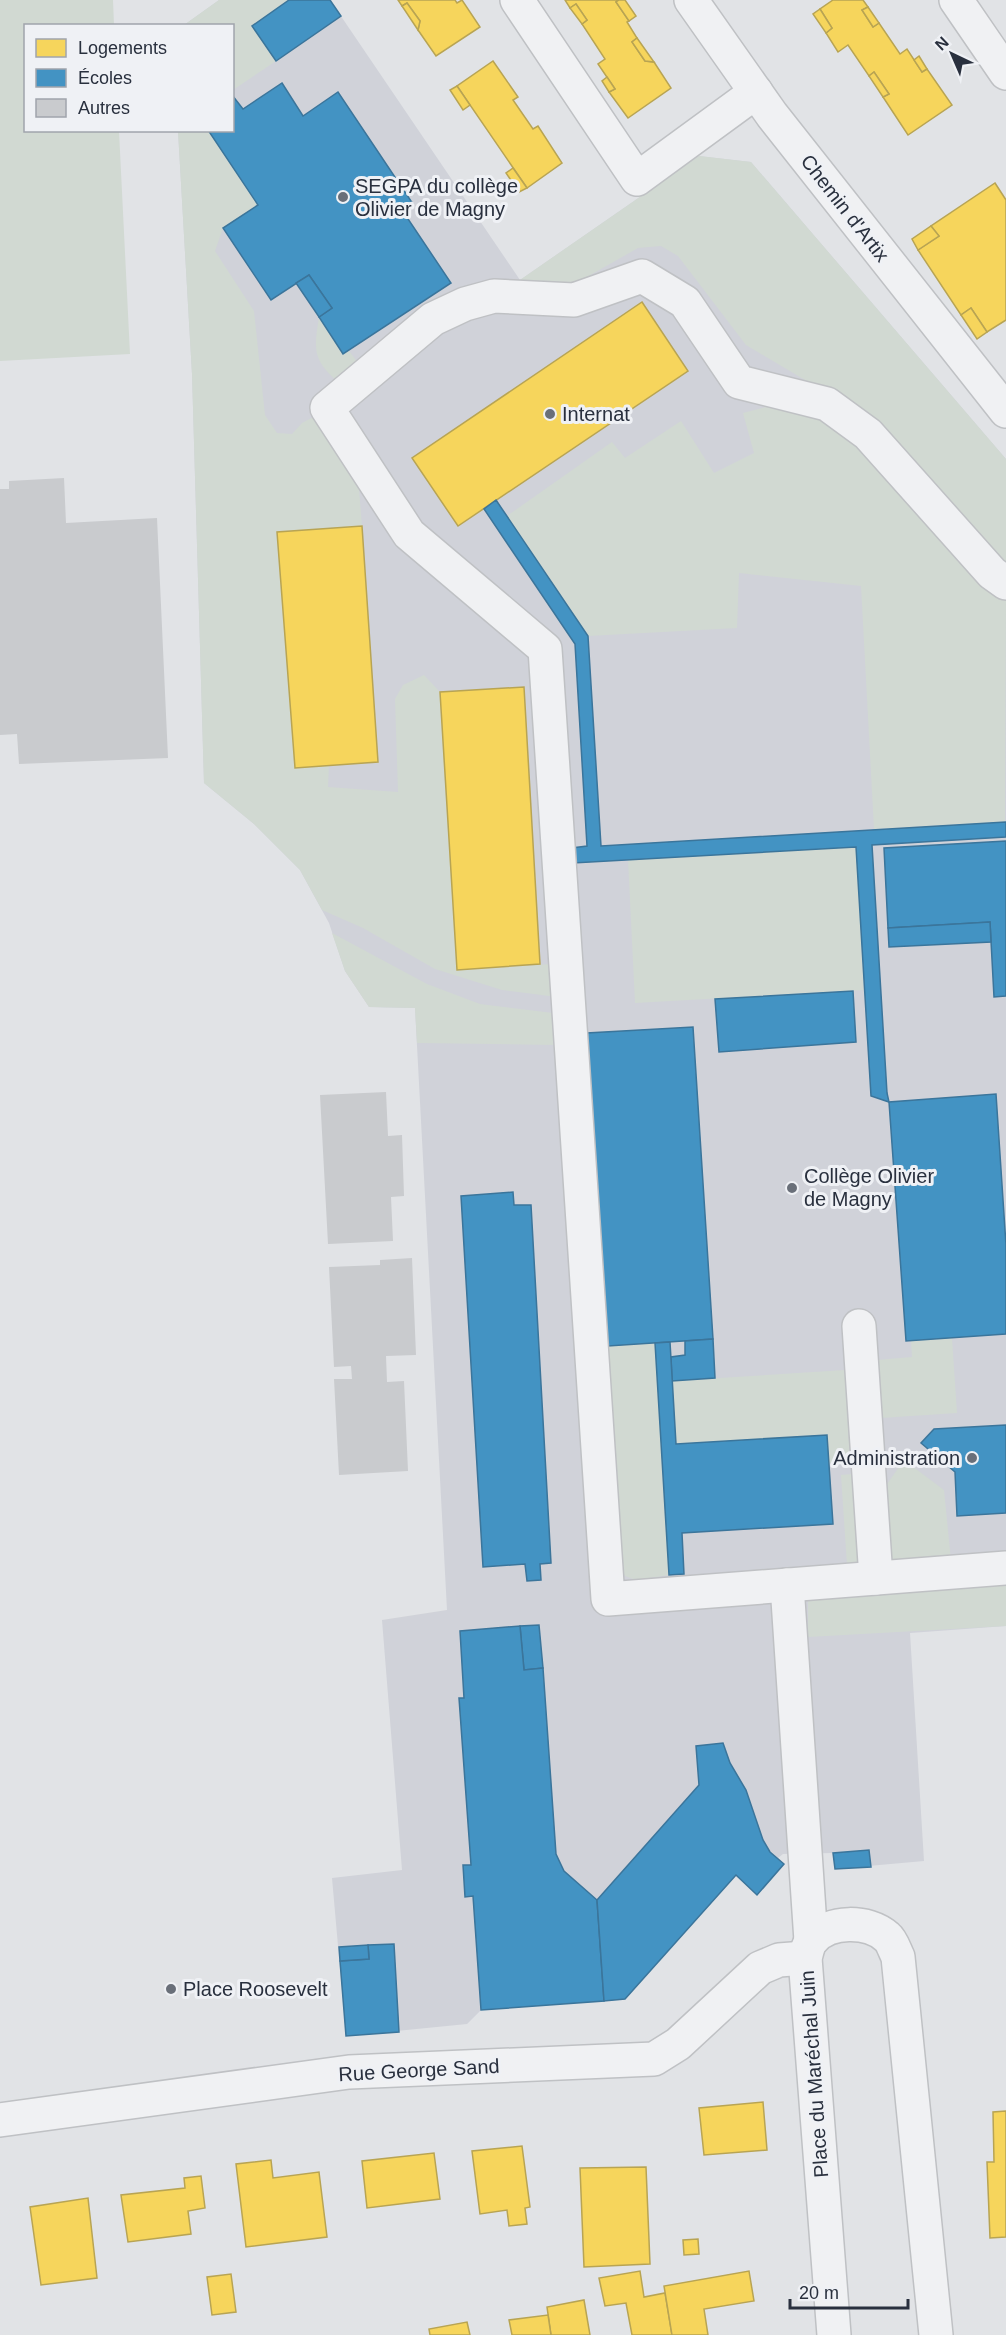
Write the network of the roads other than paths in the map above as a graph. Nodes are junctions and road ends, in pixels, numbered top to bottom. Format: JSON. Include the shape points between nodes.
{"nodes":[{"id":1,"x":517,"y":0,"type":"edge"},
{"id":2,"x":691,"y":0,"type":"edge"},
{"id":3,"x":956,"y":0,"type":"edge"},
{"id":4,"x":1006,"y":73,"type":"edge"},
{"id":5,"x":756,"y":92,"type":"junction"},
{"id":6,"x":1006,"y":411,"type":"edge"},
{"id":7,"x":1006,"y":583,"type":"edge"},
{"id":8,"x":859,"y":1326,"type":"dead end"},
{"id":9,"x":1006,"y":1568,"type":"edge"},
{"id":10,"x":876,"y":1578,"type":"junction"},
{"id":11,"x":787,"y":1585,"type":"junction"},
{"id":12,"x":808,"y":1949,"type":"junction"},
{"id":13,"x":0,"y":2120,"type":"edge"},
{"id":14,"x":834,"y":2335,"type":"edge"},
{"id":15,"x":936,"y":2335,"type":"edge"}],
"edges":[{"from":1,"to":5,"type":"street","via":[[637,179]]},
{"from":2,"to":5,"type":"street","name":"Chemin d'Artix"},
{"from":3,"to":4,"type":"street"},
{"from":5,"to":6,"type":"street","name":"Chemin d'Artix"},
{"from":7,"to":11,"type":"street","via":[[992,573],[868,434],[828,404],[739,382],[685,302],[642,276],[574,300],[494,296],[465,304],[433,319],[327,408],[409,534],[545,649],[608,1599]]},
{"from":8,"to":10,"type":"street"},
{"from":9,"to":10,"type":"street"},
{"from":10,"to":11,"type":"street"},
{"from":11,"to":12,"type":"street"},
{"from":12,"to":13,"type":"street","name":"Rue George Sand","via":[[760,1968],[678,2044],[654,2059],[349,2072]]},
{"from":12,"to":14,"type":"street","name":"Place du Maréchal Juin"},
{"from":12,"to":15,"type":"street","name":"Place du Maréchal Juin","via":[[825,1929],[849,1924],[872,1927],[889,1938],[898,1957]]}]}
